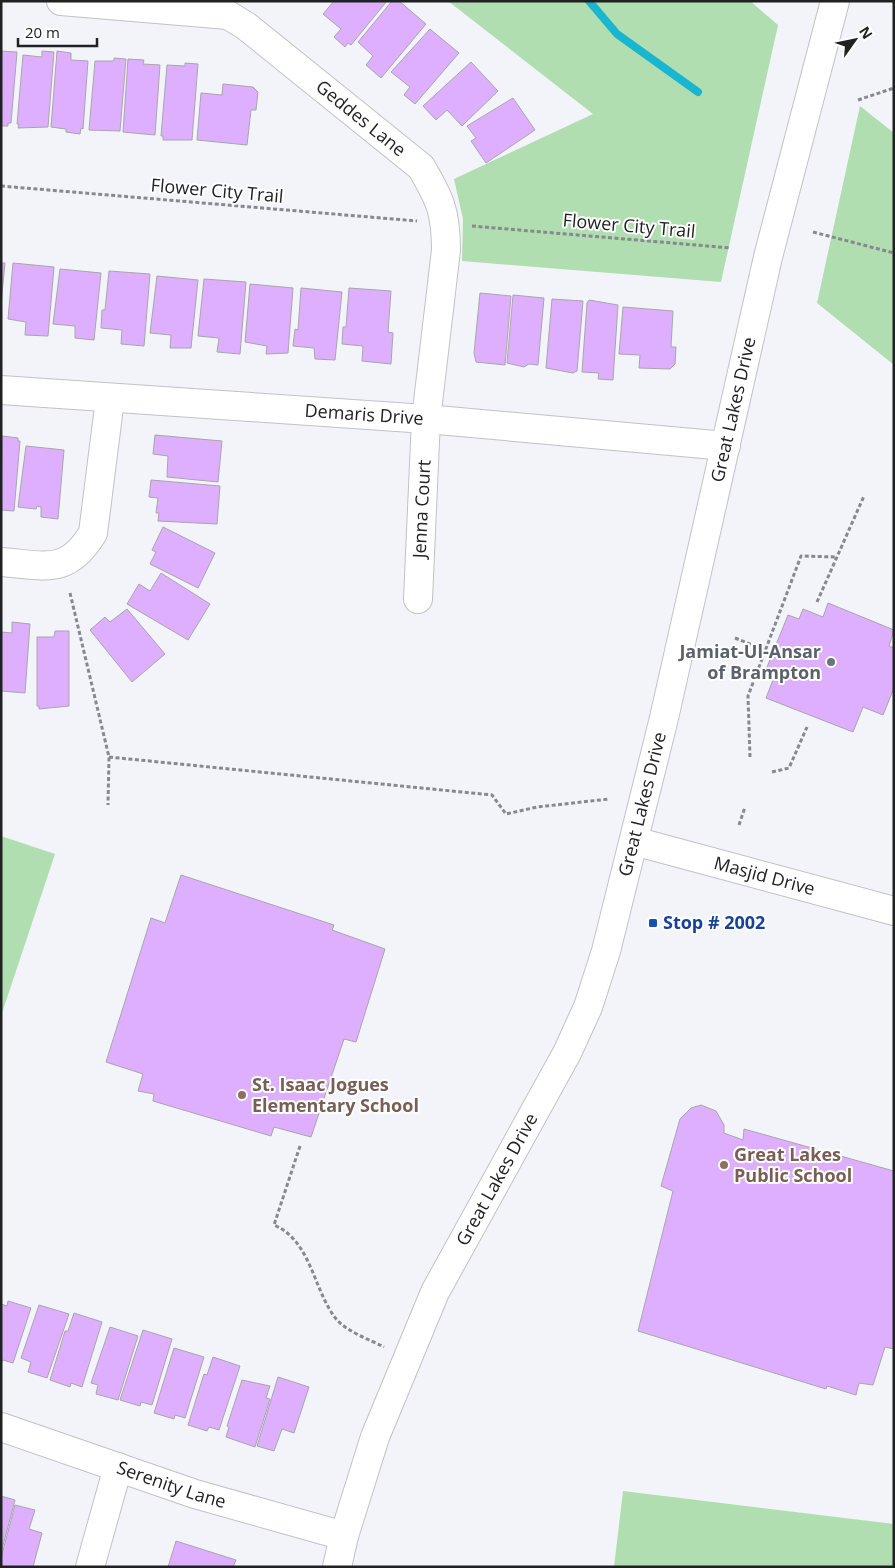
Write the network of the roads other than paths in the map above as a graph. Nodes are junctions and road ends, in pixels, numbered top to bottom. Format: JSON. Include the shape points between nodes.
{"nodes":[{"id":1,"x":61,"y":1,"type":"edge"},
{"id":2,"x":835,"y":1,"type":"edge"},
{"id":3,"x":1,"y":390,"type":"edge"},
{"id":4,"x":110,"y":399,"type":"junction"},
{"id":5,"x":426,"y":419,"type":"junction"},
{"id":6,"x":726,"y":446,"type":"junction"},
{"id":7,"x":1,"y":562,"type":"edge"},
{"id":8,"x":418,"y":599,"type":"dead end"},
{"id":9,"x":634,"y":841,"type":"junction"},
{"id":10,"x":894,"y":911,"type":"edge"},
{"id":11,"x":1,"y":1426,"type":"edge"},
{"id":12,"x":118,"y":1467,"type":"junction"},
{"id":13,"x":344,"y":1536,"type":"junction"},
{"id":14,"x":90,"y":1567,"type":"edge"},
{"id":15,"x":337,"y":1567,"type":"edge"}],
"edges":[{"from":1,"to":5,"type":"street","name":"Geddes Lane","via":[[228,15],[421,167],[439,196],[446,224],[446,250]]},
{"from":2,"to":6,"type":"street","name":"Great Lakes Drive","via":[[768,257]]},
{"from":3,"to":4,"type":"street","name":"Demaris Drive"},
{"from":4,"to":5,"type":"street","name":"Demaris Drive"},
{"from":4,"to":7,"type":"street","via":[[93,533],[85,547],[73,559],[54,566]]},
{"from":5,"to":6,"type":"street","name":"Demaris Drive"},
{"from":5,"to":8,"type":"street","name":"Jenna Court"},
{"from":6,"to":9,"type":"street","name":"Great Lakes Drive"},
{"from":9,"to":10,"type":"street","name":"Masjid Drive"},
{"from":9,"to":13,"type":"street","name":"Great Lakes Drive","via":[[588,1007],[568,1053],[435,1292],[375,1437]]},
{"from":11,"to":12,"type":"street","name":"Serenity Lane"},
{"from":12,"to":13,"type":"street","name":"Serenity Lane","via":[[195,1494]]},
{"from":12,"to":14,"type":"street"},
{"from":13,"to":15,"type":"street","name":"Great Lakes Drive"}]}
